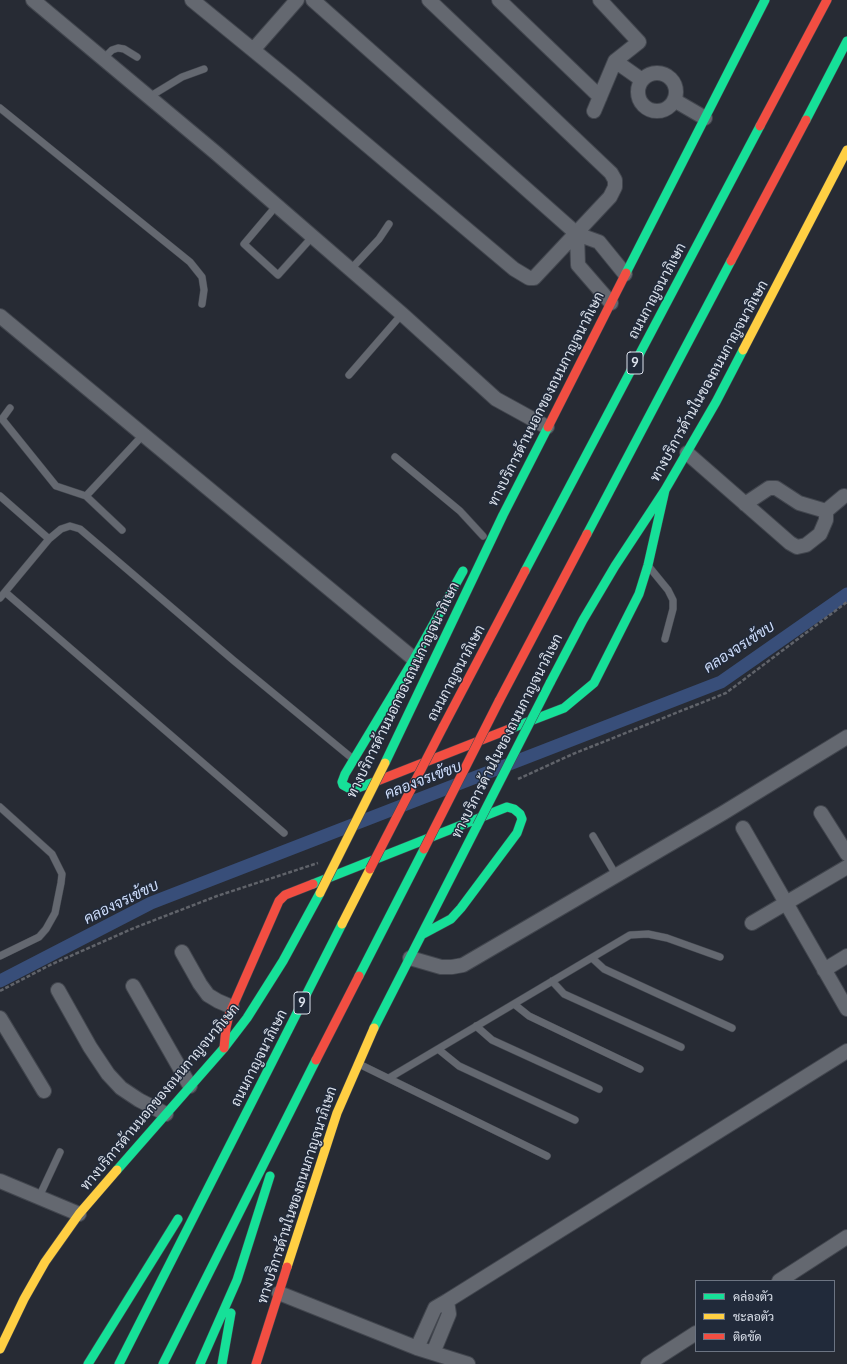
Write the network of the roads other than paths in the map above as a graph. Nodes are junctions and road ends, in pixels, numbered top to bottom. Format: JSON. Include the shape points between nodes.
{"nodes":[{"id":1,"x":33,"y":0,"type":"edge"},
{"id":2,"x":192,"y":0,"type":"edge"},
{"id":3,"x":297,"y":0,"type":"edge"},
{"id":4,"x":313,"y":0,"type":"edge"},
{"id":5,"x":428,"y":0,"type":"edge"},
{"id":6,"x":499,"y":0,"type":"edge"},
{"id":7,"x":600,"y":0,"type":"edge"},
{"id":8,"x":765,"y":0,"type":"edge"},
{"id":9,"x":827,"y":0,"type":"edge"},
{"id":10,"x":847,"y":41,"type":"edge"},
{"id":11,"x":253,"y":50,"type":"junction"},
{"id":12,"x":136,"y":57,"type":"dead end"},
{"id":13,"x":103,"y":59,"type":"junction"},
{"id":14,"x":615,"y":61,"type":"junction"},
{"id":15,"x":204,"y":70,"type":"dead end"},
{"id":16,"x":642,"y":80,"type":"junction"},
{"id":17,"x":149,"y":97,"type":"junction"},
{"id":18,"x":600,"y":97,"type":"junction"},
{"id":19,"x":674,"y":100,"type":"junction"},
{"id":20,"x":0,"y":108,"type":"edge"},
{"id":21,"x":594,"y":111,"type":"dead end"},
{"id":22,"x":705,"y":118,"type":"junction"},
{"id":23,"x":847,"y":152,"type":"edge"},
{"id":24,"x":277,"y":205,"type":"junction"},
{"id":25,"x":389,"y":224,"type":"dead end"},
{"id":26,"x":577,"y":234,"type":"junction"},
{"id":27,"x":313,"y":236,"type":"junction"},
{"id":28,"x":351,"y":269,"type":"junction"},
{"id":29,"x":625,"y":274,"type":"junction"},
{"id":30,"x":611,"y":303,"type":"junction"},
{"id":31,"x":202,"y":304,"type":"dead end"},
{"id":32,"x":402,"y":314,"type":"junction"},
{"id":33,"x":0,"y":316,"type":"edge"},
{"id":34,"x":349,"y":375,"type":"dead end"},
{"id":35,"x":10,"y":408,"type":"dead end"},
{"id":36,"x":547,"y":427,"type":"junction"},
{"id":37,"x":144,"y":436,"type":"junction"},
{"id":38,"x":687,"y":453,"type":"junction"},
{"id":39,"x":395,"y":457,"type":"dead end"},
{"id":40,"x":665,"y":490,"type":"junction"},
{"id":41,"x":0,"y":496,"type":"edge"},
{"id":42,"x":86,"y":496,"type":"junction"},
{"id":43,"x":844,"y":496,"type":"dead end"},
{"id":44,"x":745,"y":504,"type":"junction"},
{"id":45,"x":826,"y":511,"type":"junction"},
{"id":46,"x":503,"y":515,"type":"junction"},
{"id":47,"x":122,"y":530,"type":"dead end"},
{"id":48,"x":49,"y":539,"type":"junction"},
{"id":49,"x":481,"y":540,"type":"joint"},
{"id":50,"x":468,"y":564,"type":"dead end"},
{"id":51,"x":648,"y":566,"type":"junction"},
{"id":52,"x":2,"y":595,"type":"edge"},
{"id":53,"x":664,"y":639,"type":"dead end"},
{"id":54,"x":414,"y":659,"type":"junction"},
{"id":55,"x":847,"y":737,"type":"edge"},
{"id":56,"x":353,"y":760,"type":"junction"},
{"id":57,"x":0,"y":807,"type":"edge"},
{"id":58,"x":821,"y":813,"type":"dead end"},
{"id":59,"x":743,"y":828,"type":"dead end"},
{"id":60,"x":284,"y":833,"type":"dead end"},
{"id":61,"x":593,"y":836,"type":"dead end"},
{"id":62,"x":847,"y":854,"type":"edge"},
{"id":63,"x":847,"y":867,"type":"edge"},
{"id":64,"x":616,"y":875,"type":"junction"},
{"id":65,"x":786,"y":904,"type":"junction"},
{"id":66,"x":752,"y":923,"type":"dead end"},
{"id":67,"x":423,"y":934,"type":"junction"},
{"id":68,"x":182,"y":952,"type":"dead end"},
{"id":69,"x":0,"y":956,"type":"edge"},
{"id":70,"x":847,"y":956,"type":"edge"},
{"id":71,"x":720,"y":957,"type":"dead end"},
{"id":72,"x":410,"y":958,"type":"junction"},
{"id":73,"x":592,"y":958,"type":"junction"},
{"id":74,"x":824,"y":970,"type":"junction"},
{"id":75,"x":552,"y":981,"type":"junction"},
{"id":76,"x":133,"y":986,"type":"dead end"},
{"id":77,"x":58,"y":990,"type":"dead end"},
{"id":78,"x":514,"y":1004,"type":"junction"},
{"id":79,"x":232,"y":1007,"type":"junction"},
{"id":80,"x":847,"y":1009,"type":"edge"},
{"id":81,"x":0,"y":1018,"type":"edge"},
{"id":82,"x":476,"y":1026,"type":"junction"},
{"id":83,"x":732,"y":1028,"type":"dead end"},
{"id":84,"x":681,"y":1047,"type":"dead end"},
{"id":85,"x":224,"y":1048,"type":"junction"},
{"id":86,"x":438,"y":1049,"type":"junction"},
{"id":87,"x":847,"y":1051,"type":"edge"},
{"id":88,"x":358,"y":1063,"type":"junction"},
{"id":89,"x":640,"y":1069,"type":"dead end"},
{"id":90,"x":389,"y":1078,"type":"junction"},
{"id":91,"x":190,"y":1086,"type":"junction"},
{"id":92,"x":599,"y":1089,"type":"dead end"},
{"id":93,"x":44,"y":1091,"type":"dead end"},
{"id":94,"x":290,"y":1110,"type":"junction"},
{"id":95,"x":166,"y":1114,"type":"junction"},
{"id":96,"x":575,"y":1120,"type":"dead end"},
{"id":97,"x":234,"y":1137,"type":"junction"},
{"id":98,"x":60,"y":1152,"type":"dead end"},
{"id":99,"x":547,"y":1156,"type":"dead end"},
{"id":100,"x":211,"y":1164,"type":"dead end"},
{"id":101,"x":0,"y":1181,"type":"edge"},
{"id":102,"x":39,"y":1197,"type":"junction"},
{"id":103,"x":184,"y":1208,"type":"dead end"},
{"id":104,"x":79,"y":1214,"type":"junction"},
{"id":105,"x":847,"y":1237,"type":"edge"},
{"id":106,"x":237,"y":1280,"type":"junction"},
{"id":107,"x":780,"y":1280,"type":"edge"},
{"id":108,"x":279,"y":1294,"type":"junction"},
{"id":109,"x":447,"y":1301,"type":"junction"},
{"id":110,"x":695,"y":1335,"type":"edge"},
{"id":111,"x":417,"y":1348,"type":"junction"},
{"id":112,"x":0,"y":1349,"type":"edge"},
{"id":113,"x":433,"y":1353,"type":"junction"},
{"id":114,"x":88,"y":1364,"type":"edge"},
{"id":115,"x":119,"y":1364,"type":"edge"},
{"id":116,"x":163,"y":1364,"type":"edge"},
{"id":117,"x":200,"y":1364,"type":"edge"},
{"id":118,"x":222,"y":1364,"type":"edge"},
{"id":119,"x":257,"y":1364,"type":"edge"},
{"id":120,"x":468,"y":1364,"type":"edge"},
{"id":121,"x":648,"y":1364,"type":"edge"}],
"edges":[{"from":1,"to":13,"type":"street"},
{"from":2,"to":11,"type":"street"},
{"from":3,"to":11,"type":"street"},
{"from":4,"to":26,"type":"street"},
{"from":5,"to":26,"type":"street","via":[[611,173],[615,187],[610,197]]},
{"from":6,"to":18,"type":"street"},
{"from":7,"to":14,"type":"street","via":[[639,42]]},
{"from":8,"to":22,"type":"main road","name":"ทางบริการด้านนอกของถนนกาญจนาภิเษก"},
{"from":9,"to":97,"type":"main road","name":"ถนนกาญจนาภิเษก","number":"9","bridge":true,"via":[[443,726]]},
{"from":10,"to":94,"type":"main road","bridge":true,"via":[[500,701]]},
{"from":11,"to":26,"type":"street","via":[[514,269],[529,278],[534,278],[540,273]]},
{"from":12,"to":13,"type":"lane","via":[[118,48]]},
{"from":13,"to":17,"type":"street"},
{"from":14,"to":16,"type":"street"},
{"from":14,"to":18,"type":"street"},
{"from":15,"to":17,"type":"lane","via":[[182,77]]},
{"from":16,"to":19,"type":"street","via":[[655,73],[667,76],[675,86]]},
{"from":16,"to":19,"type":"street","via":[[638,96],[640,102],[650,110],[668,108]]},
{"from":17,"to":24,"type":"street"},
{"from":18,"to":21,"type":"street"},
{"from":19,"to":22,"type":"street"},
{"from":20,"to":31,"type":"lane","via":[[190,262],[202,277]]},
{"from":22,"to":29,"type":"main road","name":"ทางบริการด้านนอกของถนนกาญจนาภิเษก"},
{"from":23,"to":38,"type":"main road","name":"ทางบริการด้านในของถนนกาญจนาภิเษก","via":[[748,344]]},
{"from":24,"to":27,"type":"street"},
{"from":24,"to":27,"type":"lane","via":[[244,244],[278,275]]},
{"from":25,"to":28,"type":"lane","via":[[379,239]]},
{"from":26,"to":29,"type":"street","via":[[599,242]]},
{"from":26,"to":30,"type":"street","via":[[578,265]]},
{"from":27,"to":28,"type":"street"},
{"from":28,"to":32,"type":"street"},
{"from":29,"to":30,"type":"main road","name":"ทางบริการด้านนอกของถนนกาญจนาภิเษก"},
{"from":30,"to":36,"type":"main road","name":"ทางบริการด้านนอกของถนนกาญจนาภิเษก"},
{"from":32,"to":34,"type":"lane"},
{"from":32,"to":36,"type":"street","via":[[496,398]]},
{"from":33,"to":37,"type":"street"},
{"from":35,"to":42,"type":"lane","via":[[2,419],[56,486]]},
{"from":36,"to":46,"type":"main road","name":"ทางบริการด้านนอกของถนนกาญจนาภิเษก"},
{"from":37,"to":42,"type":"lane"},
{"from":37,"to":54,"type":"street"},
{"from":38,"to":40,"type":"main road","name":"ทางบริการด้านในของถนนกาญจนาภิเษก"},
{"from":38,"to":44,"type":"street"},
{"from":39,"to":49,"type":"lane","via":[[460,511]]},
{"from":40,"to":51,"type":"main road"},
{"from":40,"to":67,"type":"main road","name":"ทางบริการด้านในของถนนกาญจนาภิเษก","bridge":true,"via":[[583,620]]},
{"from":41,"to":48,"type":"lane"},
{"from":42,"to":47,"type":"lane"},
{"from":43,"to":45,"type":"street"},
{"from":44,"to":45,"type":"street","via":[[770,488],[776,488],[799,503]]},
{"from":44,"to":45,"type":"street","via":[[797,547],[806,545],[820,534],[826,520]]},
{"from":46,"to":49,"type":"main road","via":[[491,525]]},
{"from":46,"to":85,"type":"main road","name":"ทางบริการด้านนอกของถนนกาญจนาภิเษก","bridge":true,"via":[[320,893],[275,974]]},
{"from":48,"to":52,"type":"lane"},
{"from":48,"to":56,"type":"lane","via":[[61,529],[70,526],[80,529]]},
{"from":50,"to":54,"type":"main road"},
{"from":51,"to":53,"type":"lane","via":[[673,600],[673,609]]},
{"from":51,"to":56,"type":"main road","via":[[638,594],[594,683],[564,708],[352,790],[342,782]]},
{"from":52,"to":60,"type":"lane"},
{"from":54,"to":56,"type":"main road"},
{"from":55,"to":64,"type":"street"},
{"from":57,"to":69,"type":"lane","via":[[52,854],[62,874],[55,913],[46,930],[38,937]]},
{"from":58,"to":62,"type":"street"},
{"from":59,"to":65,"type":"street"},
{"from":61,"to":64,"type":"lane"},
{"from":63,"to":65,"type":"street"},
{"from":64,"to":72,"type":"street","via":[[463,965],[441,966]]},
{"from":65,"to":66,"type":"street"},
{"from":65,"to":74,"type":"street"},
{"from":67,"to":72,"type":"main road","name":"ทางบริการด้านในของถนนกาญจนาภิเษก"},
{"from":67,"to":79,"type":"main road","via":[[450,919],[461,908],[512,840],[522,819],[514,809],[508,807],[285,895],[279,901]]},
{"from":68,"to":79,"type":"street","via":[[208,995]]},
{"from":70,"to":74,"type":"street"},
{"from":71,"to":73,"type":"lane","via":[[648,934],[630,935]]},
{"from":72,"to":88,"type":"main road","name":"ทางบริการด้านในของถนนกาญจนาภิเษก"},
{"from":73,"to":75,"type":"lane"},
{"from":73,"to":83,"type":"lane","via":[[604,968]]},
{"from":74,"to":80,"type":"street"},
{"from":75,"to":78,"type":"lane"},
{"from":75,"to":84,"type":"lane","via":[[564,994]]},
{"from":76,"to":91,"type":"street"},
{"from":77,"to":95,"type":"street","via":[[108,1074],[121,1088]]},
{"from":78,"to":82,"type":"lane"},
{"from":78,"to":89,"type":"lane","via":[[529,1016]]},
{"from":79,"to":85,"type":"main road"},
{"from":81,"to":93,"type":"street"},
{"from":82,"to":86,"type":"lane"},
{"from":82,"to":92,"type":"lane","via":[[492,1040]]},
{"from":85,"to":91,"type":"main road","name":"ทางบริการด้านนอกของถนนกาญจนาภิเษก"},
{"from":86,"to":90,"type":"lane"},
{"from":86,"to":96,"type":"lane","via":[[459,1066]]},
{"from":87,"to":109,"type":"street"},
{"from":88,"to":90,"type":"lane"},
{"from":88,"to":108,"type":"main road","name":"ทางบริการด้านในของถนนกาญจนาภิเษก","via":[[316,1172]]},
{"from":90,"to":99,"type":"lane"},
{"from":91,"to":95,"type":"main road","name":"ทางบริการด้านนอกของถนนกาญจนาภิเษก"},
{"from":94,"to":106,"type":"main road"},
{"from":94,"to":116,"type":"main road"},
{"from":95,"to":104,"type":"main road","name":"ทางบริการด้านนอกของถนนกาญจนาภิเษก"},
{"from":97,"to":100,"type":"main road"},
{"from":97,"to":115,"type":"main road","name":"ถนนกาญจนาภิเษก","number":"9"},
{"from":98,"to":102,"type":"lane"},
{"from":101,"to":102,"type":"street"},
{"from":102,"to":104,"type":"street"},
{"from":103,"to":114,"type":"main road"},
{"from":104,"to":112,"type":"main road","name":"ทางบริการด้านนอกของถนนกาญจนาภิเษก","via":[[45,1262]]},
{"from":105,"to":107,"type":"street"},
{"from":106,"to":117,"type":"main road"},
{"from":106,"to":118,"type":"main road"},
{"from":108,"to":111,"type":"street"},
{"from":108,"to":119,"type":"main road","name":"ทางบริการด้านในของถนนกาญจนาภิเษก"},
{"from":109,"to":111,"type":"street","via":[[435,1308]]},
{"from":109,"to":113,"type":"street","via":[[449,1314]]},
{"from":110,"to":121,"type":"street"},
{"from":111,"to":113,"type":"street"},
{"from":113,"to":120,"type":"street"}]}
